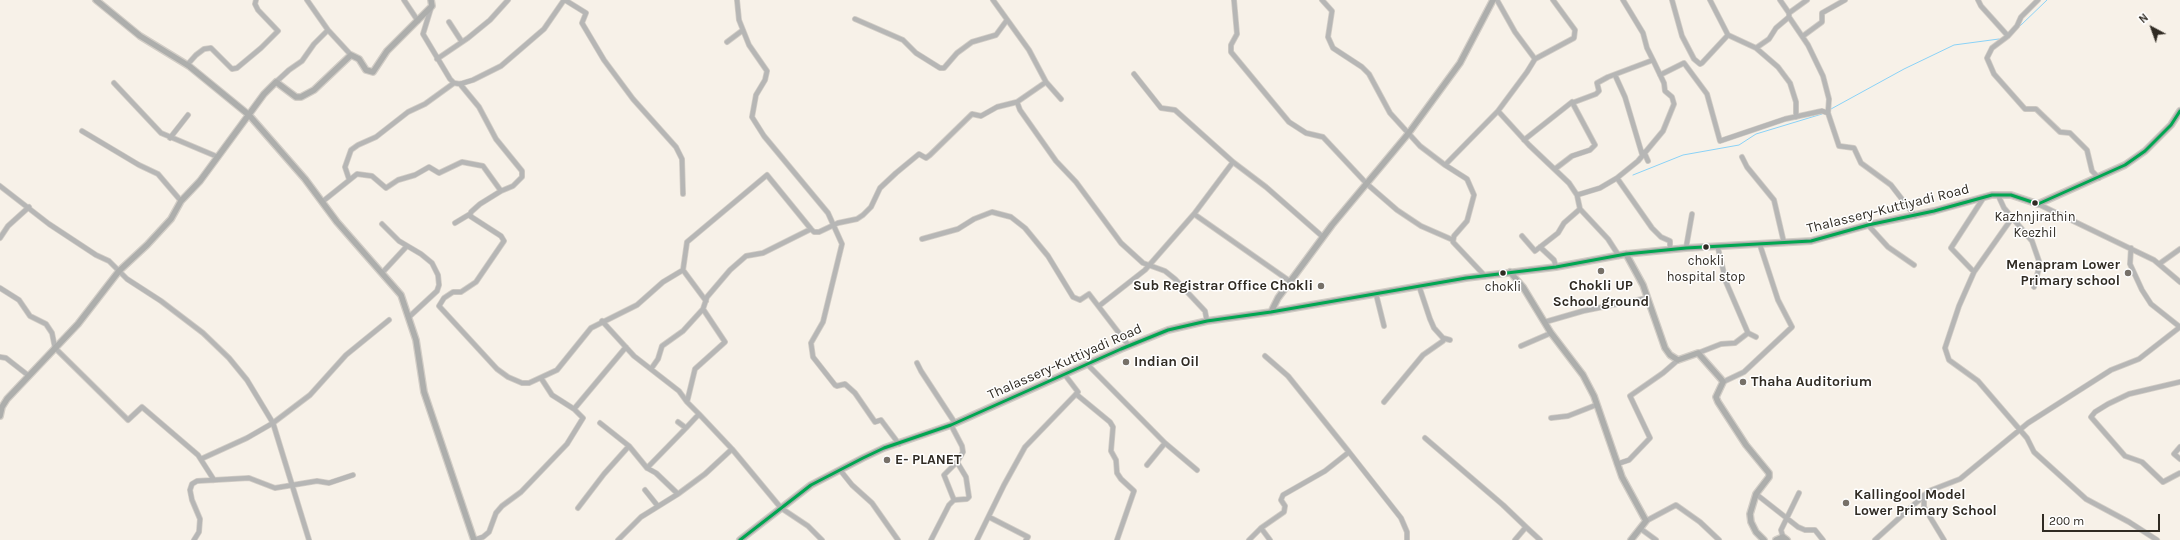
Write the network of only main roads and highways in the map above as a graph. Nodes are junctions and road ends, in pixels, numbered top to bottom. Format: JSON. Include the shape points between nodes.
{"nodes":[{"id":1,"x":96,"y":0,"type":"edge"},
{"id":2,"x":1494,"y":0,"type":"edge"},
{"id":3,"x":431,"y":3,"type":"edge"},
{"id":4,"x":2180,"y":111,"type":"edge"},
{"id":5,"x":249,"y":115,"type":"junction"},
{"id":6,"x":2178,"y":117,"type":"edge"},
{"id":7,"x":1626,"y":254,"type":"junction"},
{"id":8,"x":1510,"y":272,"type":"junction"},
{"id":9,"x":1271,"y":312,"type":"junction"},
{"id":10,"x":1,"y":406,"type":"edge"},
{"id":11,"x":0,"y":416,"type":"edge"},
{"id":12,"x":1785,"y":538,"type":"edge"},
{"id":13,"x":474,"y":540,"type":"edge"},
{"id":14,"x":740,"y":540,"type":"edge"},
{"id":15,"x":1631,"y":540,"type":"edge"},
{"id":16,"x":1764,"y":540,"type":"edge"},
{"id":17,"x":1776,"y":540,"type":"edge"}],
"edges":[{"from":1,"to":5,"type":"main road","via":[[140,36],[223,91]]},
{"from":2,"to":9,"type":"main road","via":[[1460,63],[1408,134],[1323,237]]},
{"from":3,"to":5,"type":"main road","via":[[418,21],[387,51],[373,72],[366,70],[359,59],[351,55],[314,90],[301,97],[296,97],[276,82]]},
{"from":4,"to":6,"type":"main road"},
{"from":5,"to":10,"type":"main road","via":[[166,224],[119,271],[108,288]]},
{"from":5,"to":13,"type":"main road","via":[[401,295],[416,340],[424,392]]},
{"from":6,"to":7,"type":"main road","name":"Thalassery-Kuttiyadi Road","via":[[2145,151],[2125,165],[2038,204],[2011,195],[1998,195],[1868,225],[1810,242],[1686,248]]},
{"from":7,"to":8,"type":"main road","name":"Thalassery-Kuttiyadi Road","via":[[1556,267]]},
{"from":7,"to":16,"type":"main road","via":[[1643,285],[1665,348],[1678,360],[1698,353],[1723,382],[1716,394],[1718,402],[1746,445],[1769,473],[1751,507],[1751,522]]},
{"from":8,"to":9,"type":"main road","name":"Thalassery-Kuttiyadi Road"},
{"from":8,"to":15,"type":"main road","via":[[1583,375],[1594,396],[1617,464],[1630,495],[1646,521]]},
{"from":9,"to":14,"type":"main road","name":"Thalassery-Kuttiyadi Road","via":[[1207,321],[1168,330],[953,424],[884,448],[811,485]]},
{"from":10,"to":11,"type":"main road"},
{"from":12,"to":17,"type":"main road"}]}
